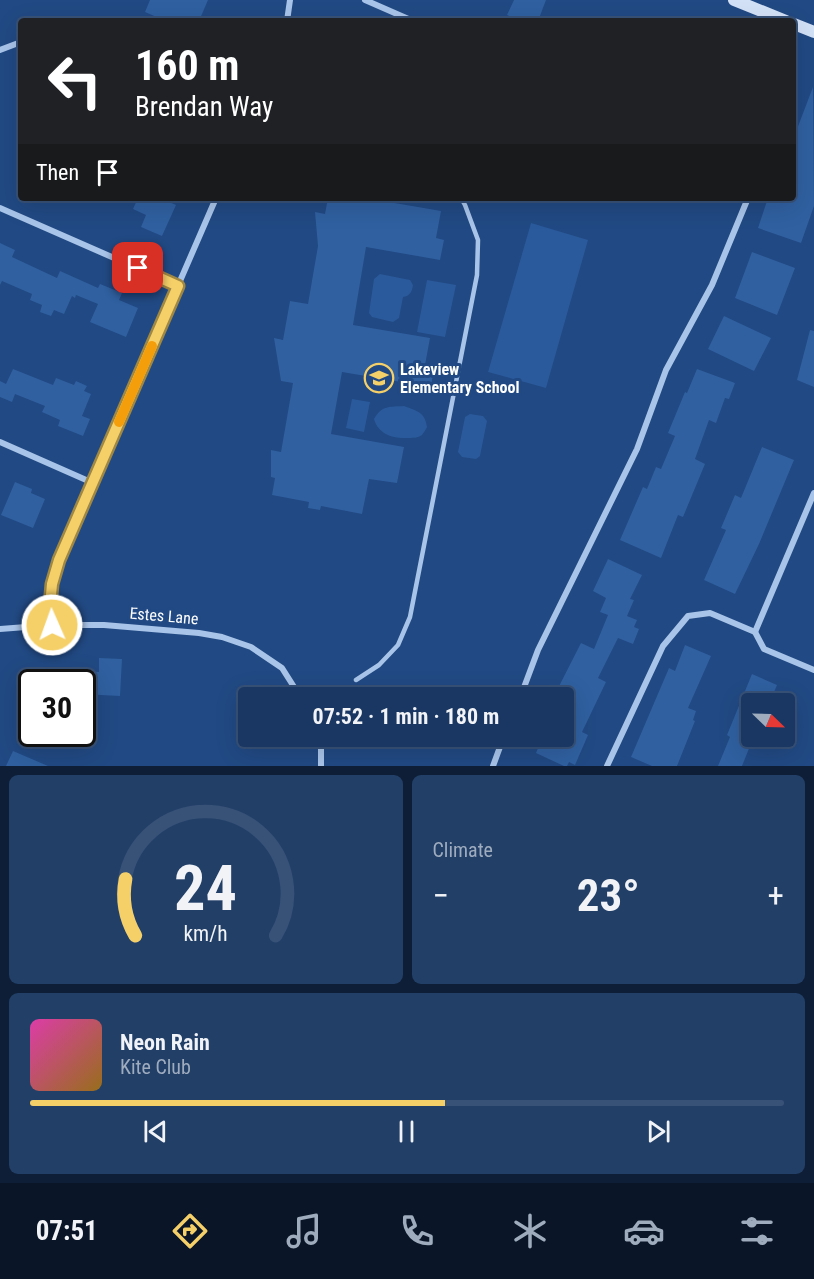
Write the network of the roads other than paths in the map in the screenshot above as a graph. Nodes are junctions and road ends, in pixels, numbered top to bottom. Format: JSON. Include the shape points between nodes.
{"nodes":[{"id":1,"x":290,"y":0,"type":"edge"},
{"id":2,"x":365,"y":0,"type":"edge"},
{"id":3,"x":734,"y":0,"type":"edge"},
{"id":4,"x":287,"y":18,"type":"edge"},
{"id":5,"x":406,"y":18,"type":"edge"},
{"id":6,"x":779,"y":18,"type":"edge"},
{"id":7,"x":796,"y":25,"type":"edge"},
{"id":8,"x":814,"y":32,"type":"edge"},
{"id":9,"x":18,"y":43,"type":"edge"},
{"id":10,"x":0,"y":50,"type":"edge"},
{"id":11,"x":215,"y":201,"type":"edge"},
{"id":12,"x":463,"y":201,"type":"edge"},
{"id":13,"x":747,"y":201,"type":"edge"},
{"id":14,"x":0,"y":208,"type":"edge"},
{"id":15,"x":178,"y":286,"type":"junction"},
{"id":16,"x":0,"y":442,"type":"edge"},
{"id":17,"x":93,"y":483,"type":"junction"},
{"id":18,"x":814,"y":493,"type":"edge"},
{"id":19,"x":52,"y":625,"type":"junction"},
{"id":20,"x":0,"y":629,"type":"edge"},
{"id":21,"x":755,"y":632,"type":"junction"},
{"id":22,"x":814,"y":670,"type":"edge"},
{"id":23,"x":356,"y":680,"type":"dead end"},
{"id":24,"x":294,"y":687,"type":"edge"},
{"id":25,"x":524,"y":687,"type":"edge"},
{"id":26,"x":321,"y":747,"type":"edge"},
{"id":27,"x":500,"y":747,"type":"edge"},
{"id":28,"x":321,"y":766,"type":"edge"},
{"id":29,"x":493,"y":766,"type":"edge"},
{"id":30,"x":607,"y":766,"type":"edge"}],
"edges":[{"from":1,"to":4,"type":"street"},
{"from":2,"to":5,"type":"street"},
{"from":3,"to":6,"type":"street"},
{"from":7,"to":8,"type":"street"},
{"from":9,"to":10,"type":"street"},
{"from":11,"to":15,"type":"street"},
{"from":12,"to":23,"type":"lane","via":[[478,240],[477,275],[410,617],[398,645],[379,665]]},
{"from":13,"to":25,"type":"street","via":[[712,285],[666,370],[637,449],[538,650]]},
{"from":14,"to":15,"type":"street"},
{"from":15,"to":17,"type":"street"},
{"from":16,"to":17,"type":"street"},
{"from":17,"to":19,"type":"street","via":[[52,584]]},
{"from":18,"to":21,"type":"street"},
{"from":19,"to":20,"type":"street","name":"Estes Lane"},
{"from":19,"to":24,"type":"street","name":"Estes Lane","via":[[104,625],[222,637],[251,647],[282,668]]},
{"from":21,"to":22,"type":"street","via":[[764,649]]},
{"from":21,"to":30,"type":"street","via":[[710,613],[688,616],[663,646]]},
{"from":26,"to":28,"type":"street"},
{"from":27,"to":29,"type":"street"}]}
